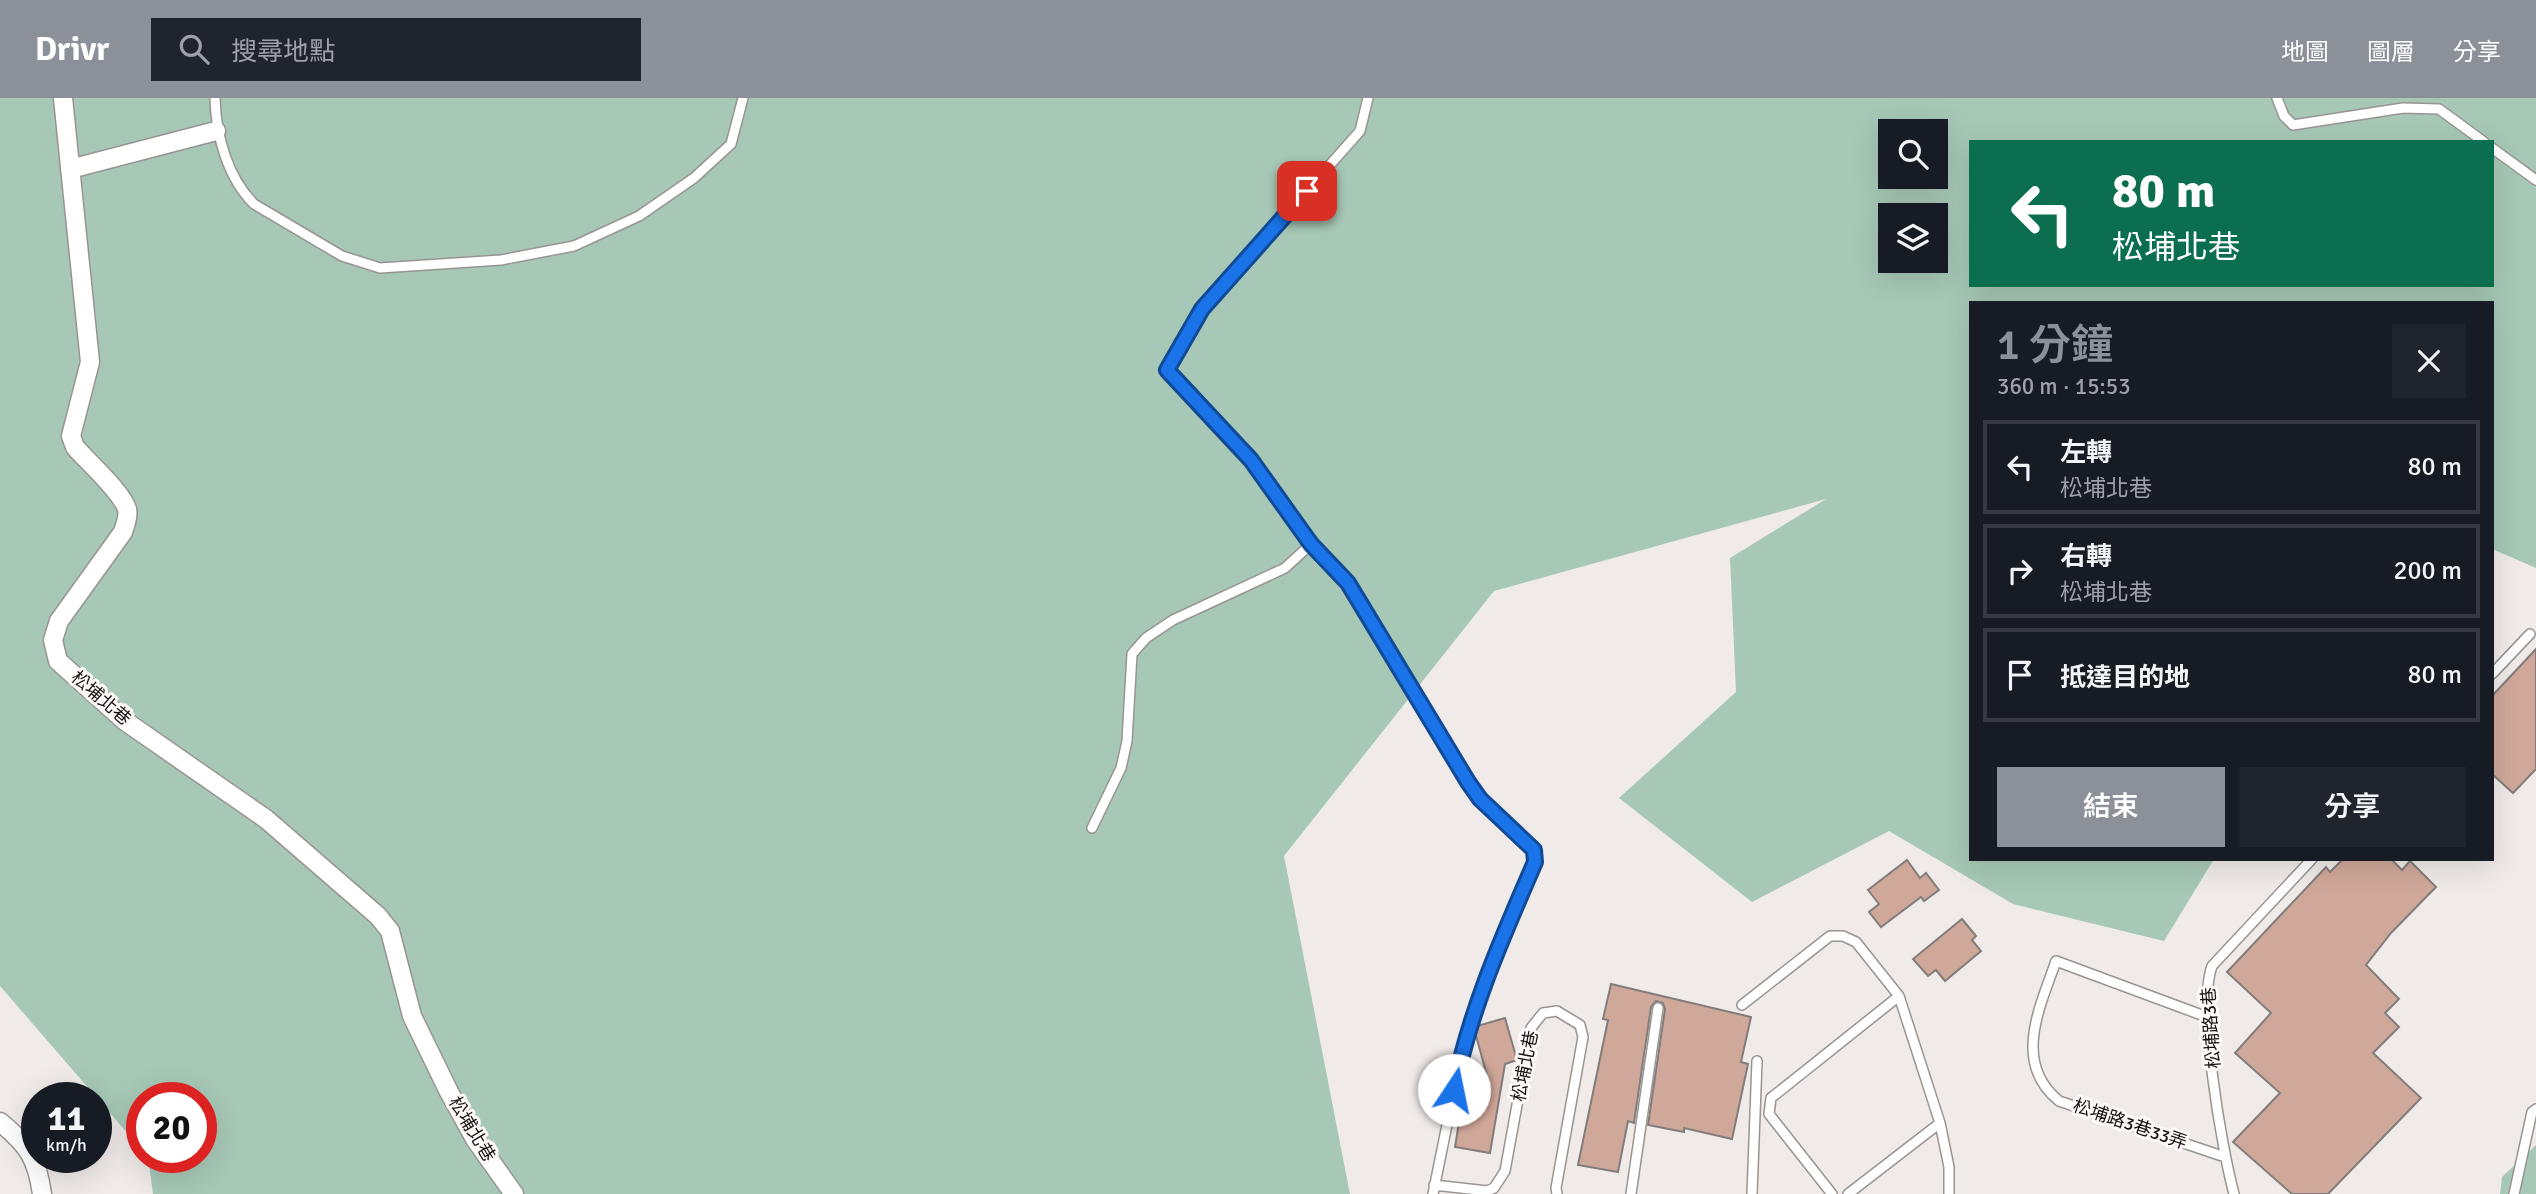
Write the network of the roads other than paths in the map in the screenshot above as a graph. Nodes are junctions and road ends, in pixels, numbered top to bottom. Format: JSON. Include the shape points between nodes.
{"nodes":[{"id":1,"x":63,"y":98,"type":"edge"},
{"id":2,"x":215,"y":98,"type":"edge"},
{"id":3,"x":743,"y":98,"type":"edge"},
{"id":4,"x":1368,"y":98,"type":"edge"},
{"id":5,"x":2277,"y":98,"type":"edge"},
{"id":6,"x":216,"y":131,"type":"junction"},
{"id":7,"x":2481,"y":140,"type":"edge"},
{"id":8,"x":2494,"y":149,"type":"edge"},
{"id":9,"x":70,"y":169,"type":"junction"},
{"id":10,"x":2536,"y":180,"type":"edge"},
{"id":11,"x":1311,"y":544,"type":"junction"},
{"id":12,"x":2530,"y":634,"type":"dead end"},
{"id":13,"x":2494,"y":672,"type":"edge"},
{"id":14,"x":1092,"y":828,"type":"dead end"},
{"id":15,"x":2310,"y":861,"type":"edge"},
{"id":16,"x":1899,"y":996,"type":"junction"},
{"id":17,"x":1742,"y":1005,"type":"dead end"},
{"id":18,"x":1658,"y":1008,"type":"dead end"},
{"id":19,"x":2207,"y":1017,"type":"junction"},
{"id":20,"x":1757,"y":1061,"type":"dead end"},
{"id":21,"x":2536,"y":1109,"type":"edge"},
{"id":22,"x":0,"y":1122,"type":"edge"},
{"id":23,"x":1940,"y":1123,"type":"junction"},
{"id":24,"x":2225,"y":1157,"type":"junction"},
{"id":25,"x":1434,"y":1190,"type":"edge"},
{"id":26,"x":42,"y":1194,"type":"edge"},
{"id":27,"x":514,"y":1194,"type":"edge"},
{"id":28,"x":1557,"y":1194,"type":"edge"},
{"id":29,"x":1631,"y":1194,"type":"edge"},
{"id":30,"x":1752,"y":1194,"type":"edge"},
{"id":31,"x":1832,"y":1194,"type":"edge"},
{"id":32,"x":1849,"y":1194,"type":"edge"},
{"id":33,"x":1949,"y":1194,"type":"edge"},
{"id":34,"x":2234,"y":1194,"type":"edge"},
{"id":35,"x":2514,"y":1194,"type":"edge"}],
"edges":[{"from":1,"to":9,"type":"street","name":"松埔北巷"},
{"from":2,"to":6,"type":"lane"},
{"from":3,"to":6,"type":"lane","via":[[731,144],[694,178],[618,226],[574,246],[500,260],[380,268],[342,256],[254,204],[244,194]]},
{"from":4,"to":11,"type":"lane","name":"松埔北巷","via":[[1360,131],[1202,309],[1167,370],[1251,460]]},
{"from":5,"to":7,"type":"lane","via":[[2293,125],[2403,108],[2439,109]]},
{"from":6,"to":9,"type":"street"},
{"from":8,"to":10,"type":"lane"},
{"from":9,"to":27,"type":"street","name":"松埔北巷","via":[[90,362],[71,436],[75,447],[120,498],[127,519],[123,532],[59,621],[54,651],[58,661],[125,721],[266,819],[378,916],[390,931],[412,1016],[449,1092]]},
{"from":11,"to":14,"type":"lane","via":[[1285,568],[1173,620],[1132,654],[1128,741]]},
{"from":11,"to":25,"type":"lane","name":"松埔北巷","via":[[1348,583],[1480,799],[1534,850],[1535,862],[1464,1041]]},
{"from":12,"to":13,"type":"lane"},
{"from":15,"to":19,"type":"lane","name":"松埔路3巷","via":[[2212,966],[2207,979]]},
{"from":16,"to":17,"type":"lane","via":[[1856,942],[1830,936]]},
{"from":16,"to":23,"type":"lane"},
{"from":16,"to":31,"type":"lane","via":[[1768,1105],[1769,1114]]},
{"from":18,"to":29,"type":"lane"},
{"from":19,"to":24,"type":"lane","name":"松埔路3巷"},
{"from":19,"to":24,"type":"lane","name":"松埔路3巷33弄","via":[[2056,961],[2032,1030],[2040,1079],[2059,1101]]},
{"from":20,"to":30,"type":"lane"},
{"from":21,"to":35,"type":"lane"},
{"from":22,"to":26,"type":"street","via":[[22,1141],[38,1166]]},
{"from":23,"to":32,"type":"lane"},
{"from":23,"to":33,"type":"lane"},
{"from":24,"to":34,"type":"lane","name":"松埔路3巷"},
{"from":25,"to":28,"type":"lane","name":"松埔北巷","via":[[1487,1191],[1501,1181],[1531,1028],[1543,1013],[1557,1011],[1580,1025],[1583,1037]]}]}
